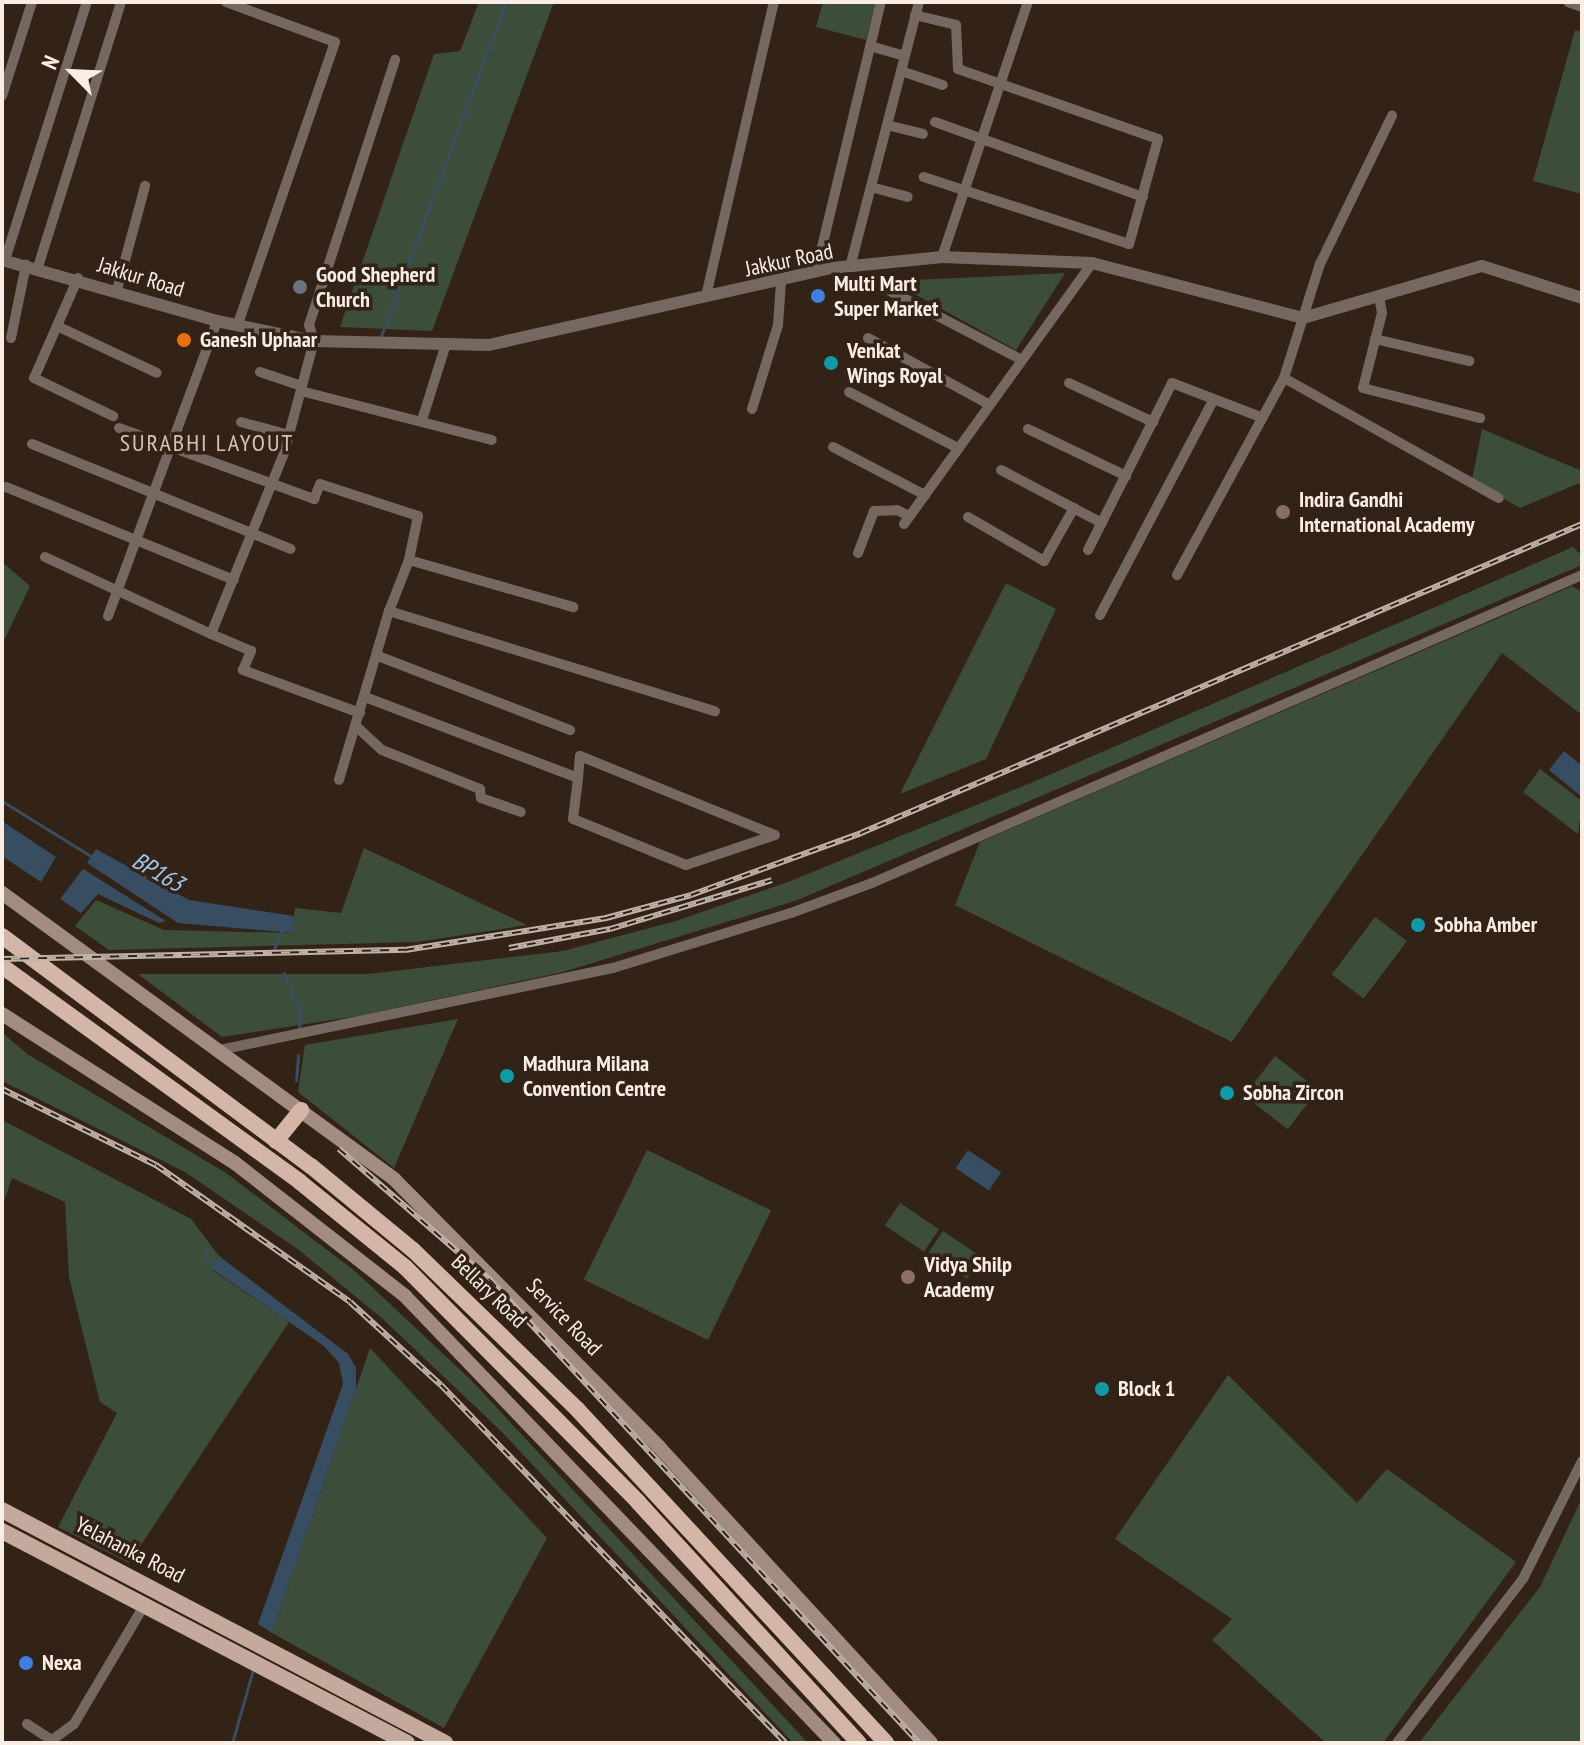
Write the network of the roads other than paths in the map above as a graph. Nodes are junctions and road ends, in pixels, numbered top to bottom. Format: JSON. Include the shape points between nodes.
{"nodes":[{"id":1,"x":32,"y":2,"type":"edge"},
{"id":2,"x":87,"y":2,"type":"edge"},
{"id":3,"x":121,"y":2,"type":"edge"},
{"id":4,"x":226,"y":2,"type":"edge"},
{"id":5,"x":267,"y":2,"type":"edge"},
{"id":6,"x":774,"y":2,"type":"edge"},
{"id":7,"x":881,"y":2,"type":"edge"},
{"id":8,"x":919,"y":2,"type":"edge"},
{"id":9,"x":1028,"y":2,"type":"edge"},
{"id":10,"x":1568,"y":2,"type":"edge"},
{"id":11,"x":1582,"y":7,"type":"edge"},
{"id":12,"x":915,"y":15,"type":"junction"},
{"id":13,"x":263,"y":16,"type":"junction"},
{"id":14,"x":870,"y":46,"type":"junction"},
{"id":15,"x":905,"y":56,"type":"junction"},
{"id":16,"x":395,"y":60,"type":"dead end"},
{"id":17,"x":901,"y":71,"type":"junction"},
{"id":18,"x":943,"y":85,"type":"dead end"},
{"id":19,"x":1001,"y":86,"type":"junction"},
{"id":20,"x":2,"y":96,"type":"edge"},
{"id":21,"x":1392,"y":116,"type":"dead end"},
{"id":22,"x":935,"y":122,"type":"dead end"},
{"id":23,"x":887,"y":125,"type":"junction"},
{"id":24,"x":923,"y":134,"type":"dead end"},
{"id":25,"x":983,"y":140,"type":"junction"},
{"id":26,"x":924,"y":177,"type":"dead end"},
{"id":27,"x":145,"y":186,"type":"dead end"},
{"id":28,"x":871,"y":187,"type":"junction"},
{"id":29,"x":964,"y":194,"type":"junction"},
{"id":30,"x":908,"y":197,"type":"dead end"},
{"id":31,"x":1143,"y":197,"type":"junction"},
{"id":32,"x":942,"y":257,"type":"junction"},
{"id":33,"x":3,"y":260,"type":"edge"},
{"id":34,"x":1092,"y":263,"type":"junction"},
{"id":35,"x":32,"y":266,"type":"junction"},
{"id":36,"x":850,"y":267,"type":"junction"},
{"id":37,"x":816,"y":272,"type":"junction"},
{"id":38,"x":78,"y":278,"type":"junction"},
{"id":39,"x":781,"y":282,"type":"junction"},
{"id":40,"x":117,"y":290,"type":"junction"},
{"id":41,"x":890,"y":291,"type":"dead end"},
{"id":42,"x":706,"y":296,"type":"junction"},
{"id":43,"x":1379,"y":296,"type":"junction"},
{"id":44,"x":1582,"y":298,"type":"edge"},
{"id":45,"x":1303,"y":318,"type":"junction"},
{"id":46,"x":217,"y":321,"type":"junction"},
{"id":47,"x":57,"y":326,"type":"junction"},
{"id":48,"x":237,"y":326,"type":"junction"},
{"id":49,"x":11,"y":338,"type":"dead end"},
{"id":50,"x":868,"y":338,"type":"dead end"},
{"id":51,"x":1375,"y":339,"type":"junction"},
{"id":52,"x":314,"y":341,"type":"junction"},
{"id":53,"x":446,"y":344,"type":"junction"},
{"id":54,"x":1022,"y":360,"type":"junction"},
{"id":55,"x":1469,"y":361,"type":"dead end"},
{"id":56,"x":260,"y":372,"type":"dead end"},
{"id":57,"x":157,"y":373,"type":"dead end"},
{"id":58,"x":1284,"y":378,"type":"junction"},
{"id":59,"x":1069,"y":383,"type":"dead end"},
{"id":60,"x":302,"y":388,"type":"junction"},
{"id":61,"x":849,"y":392,"type":"dead end"},
{"id":62,"x":1214,"y":399,"type":"junction"},
{"id":63,"x":990,"y":405,"type":"junction"},
{"id":64,"x":752,"y":409,"type":"dead end"},
{"id":65,"x":113,"y":416,"type":"dead end"},
{"id":66,"x":1263,"y":418,"type":"junction"},
{"id":67,"x":1480,"y":418,"type":"dead end"},
{"id":68,"x":422,"y":420,"type":"junction"},
{"id":69,"x":241,"y":422,"type":"dead end"},
{"id":70,"x":1153,"y":422,"type":"junction"},
{"id":71,"x":119,"y":428,"type":"dead end"},
{"id":72,"x":1028,"y":429,"type":"dead end"},
{"id":73,"x":289,"y":435,"type":"junction"},
{"id":74,"x":492,"y":440,"type":"dead end"},
{"id":75,"x":32,"y":444,"type":"dead end"},
{"id":76,"x":833,"y":447,"type":"dead end"},
{"id":77,"x":958,"y":448,"type":"junction"},
{"id":78,"x":171,"y":451,"type":"junction"},
{"id":79,"x":1001,"y":470,"type":"dead end"},
{"id":80,"x":1126,"y":476,"type":"junction"},
{"id":81,"x":271,"y":486,"type":"junction"},
{"id":82,"x":6,"y":487,"type":"dead end"},
{"id":83,"x":156,"y":495,"type":"junction"},
{"id":84,"x":925,"y":495,"type":"junction"},
{"id":85,"x":1499,"y":498,"type":"dead end"},
{"id":86,"x":1074,"y":508,"type":"junction"},
{"id":87,"x":968,"y":517,"type":"dead end"},
{"id":88,"x":1102,"y":523,"type":"junction"},
{"id":89,"x":253,"y":533,"type":"junction"},
{"id":90,"x":137,"y":542,"type":"junction"},
{"id":91,"x":290,"y":549,"type":"dead end"},
{"id":92,"x":1088,"y":550,"type":"dead end"},
{"id":93,"x":858,"y":553,"type":"dead end"},
{"id":94,"x":45,"y":557,"type":"dead end"},
{"id":95,"x":409,"y":560,"type":"junction"},
{"id":96,"x":1177,"y":575,"type":"dead end"},
{"id":97,"x":1582,"y":575,"type":"edge"},
{"id":98,"x":234,"y":580,"type":"junction"},
{"id":99,"x":119,"y":589,"type":"junction"},
{"id":100,"x":573,"y":607,"type":"dead end"},
{"id":101,"x":389,"y":611,"type":"junction"},
{"id":102,"x":1100,"y":615,"type":"dead end"},
{"id":103,"x":108,"y":616,"type":"dead end"},
{"id":104,"x":211,"y":634,"type":"junction"},
{"id":105,"x":378,"y":656,"type":"junction"},
{"id":106,"x":365,"y":697,"type":"junction"},
{"id":107,"x":715,"y":711,"type":"dead end"},
{"id":108,"x":360,"y":713,"type":"junction"},
{"id":109,"x":356,"y":726,"type":"junction"},
{"id":110,"x":570,"y":730,"type":"dead end"},
{"id":111,"x":578,"y":778,"type":"junction"},
{"id":112,"x":339,"y":780,"type":"dead end"},
{"id":113,"x":521,"y":812,"type":"dead end"},
{"id":114,"x":2,"y":893,"type":"edge"},
{"id":115,"x":2,"y":936,"type":"edge"},
{"id":116,"x":2,"y":966,"type":"edge"},
{"id":117,"x":2,"y":1014,"type":"edge"},
{"id":118,"x":220,"y":1050,"type":"junction"},
{"id":119,"x":301,"y":1110,"type":"junction"},
{"id":120,"x":277,"y":1141,"type":"junction"},
{"id":121,"x":1582,"y":1461,"type":"edge"},
{"id":122,"x":2,"y":1510,"type":"edge"},
{"id":123,"x":2,"y":1531,"type":"edge"},
{"id":124,"x":145,"y":1604,"type":"junction"},
{"id":125,"x":204,"y":1613,"type":"junction"},
{"id":126,"x":194,"y":1629,"type":"junction"},
{"id":127,"x":300,"y":1664,"type":"junction"},
{"id":128,"x":291,"y":1680,"type":"junction"},
{"id":129,"x":27,"y":1724,"type":"dead end"},
{"id":130,"x":407,"y":1743,"type":"edge"},
{"id":131,"x":445,"y":1743,"type":"edge"},
{"id":132,"x":834,"y":1743,"type":"edge"},
{"id":133,"x":859,"y":1743,"type":"edge"},
{"id":134,"x":886,"y":1743,"type":"edge"},
{"id":135,"x":931,"y":1743,"type":"edge"},
{"id":136,"x":1397,"y":1743,"type":"edge"}],
"edges":[{"from":1,"to":20,"type":"street"},
{"from":2,"to":33,"type":"street"},
{"from":3,"to":35,"type":"street"},
{"from":4,"to":13,"type":"street"},
{"from":5,"to":13,"type":"street"},
{"from":6,"to":42,"type":"street"},
{"from":7,"to":14,"type":"street"},
{"from":8,"to":12,"type":"street"},
{"from":9,"to":19,"type":"street"},
{"from":10,"to":11,"type":"street"},
{"from":12,"to":15,"type":"street"},
{"from":12,"to":19,"type":"street","via":[[956,25],[958,69]]},
{"from":13,"to":48,"type":"street","via":[[335,42]]},
{"from":14,"to":15,"type":"street"},
{"from":14,"to":37,"type":"street"},
{"from":15,"to":17,"type":"street"},
{"from":16,"to":52,"type":"street","via":[[309,325]]},
{"from":17,"to":18,"type":"street"},
{"from":17,"to":23,"type":"street"},
{"from":19,"to":25,"type":"street"},
{"from":19,"to":31,"type":"street","via":[[1158,139]]},
{"from":21,"to":45,"type":"street","via":[[1320,264]]},
{"from":22,"to":25,"type":"street"},
{"from":23,"to":24,"type":"street"},
{"from":23,"to":28,"type":"street"},
{"from":25,"to":29,"type":"street"},
{"from":25,"to":31,"type":"street"},
{"from":26,"to":29,"type":"street"},
{"from":27,"to":40,"type":"street"},
{"from":28,"to":30,"type":"street"},
{"from":28,"to":36,"type":"street"},
{"from":29,"to":31,"type":"street","via":[[1129,244]]},
{"from":29,"to":32,"type":"street"},
{"from":32,"to":34,"type":"street","name":"Jakkur Road"},
{"from":32,"to":36,"type":"street","name":"Jakkur Road"},
{"from":33,"to":35,"type":"street","name":"Jakkur Road"},
{"from":34,"to":45,"type":"street","name":"Jakkur Road"},
{"from":34,"to":54,"type":"street"},
{"from":35,"to":38,"type":"street","name":"Jakkur Road"},
{"from":35,"to":49,"type":"street"},
{"from":36,"to":37,"type":"street","name":"Jakkur Road"},
{"from":37,"to":39,"type":"street","name":"Jakkur Road"},
{"from":38,"to":40,"type":"street","name":"Jakkur Road"},
{"from":38,"to":47,"type":"street"},
{"from":39,"to":42,"type":"street","name":"Jakkur Road"},
{"from":39,"to":64,"type":"street","via":[[778,325]]},
{"from":40,"to":46,"type":"street","name":"Jakkur Road"},
{"from":41,"to":54,"type":"street"},
{"from":42,"to":53,"type":"street","name":"Jakkur Road","via":[[489,345]]},
{"from":43,"to":44,"type":"street","via":[[1482,266]]},
{"from":43,"to":45,"type":"street"},
{"from":43,"to":51,"type":"street","via":[[1382,313]]},
{"from":45,"to":58,"type":"street"},
{"from":46,"to":48,"type":"street","name":"Jakkur Road"},
{"from":46,"to":78,"type":"street"},
{"from":47,"to":57,"type":"street"},
{"from":47,"to":65,"type":"street","via":[[34,378]]},
{"from":48,"to":52,"type":"street","name":"Jakkur Road"},
{"from":50,"to":63,"type":"street"},
{"from":51,"to":55,"type":"street"},
{"from":51,"to":67,"type":"street","via":[[1363,388]]},
{"from":52,"to":53,"type":"street","name":"Jakkur Road"},
{"from":52,"to":60,"type":"street"},
{"from":53,"to":68,"type":"street"},
{"from":54,"to":63,"type":"street"},
{"from":56,"to":60,"type":"street"},
{"from":58,"to":66,"type":"street"},
{"from":58,"to":85,"type":"street"},
{"from":59,"to":70,"type":"street"},
{"from":60,"to":68,"type":"street"},
{"from":60,"to":73,"type":"street"},
{"from":61,"to":77,"type":"street"},
{"from":62,"to":66,"type":"street"},
{"from":62,"to":70,"type":"street","via":[[1172,383]]},
{"from":62,"to":102,"type":"street"},
{"from":63,"to":77,"type":"street"},
{"from":66,"to":96,"type":"street"},
{"from":68,"to":74,"type":"street"},
{"from":69,"to":73,"type":"street"},
{"from":70,"to":80,"type":"street"},
{"from":71,"to":78,"type":"street"},
{"from":72,"to":80,"type":"street"},
{"from":73,"to":81,"type":"street"},
{"from":75,"to":83,"type":"street"},
{"from":76,"to":84,"type":"street"},
{"from":77,"to":84,"type":"street"},
{"from":78,"to":81,"type":"street"},
{"from":78,"to":83,"type":"street"},
{"from":79,"to":86,"type":"street"},
{"from":80,"to":88,"type":"street"},
{"from":81,"to":89,"type":"street"},
{"from":81,"to":95,"type":"street","via":[[314,499],[320,484],[418,516]]},
{"from":82,"to":90,"type":"street"},
{"from":83,"to":89,"type":"street"},
{"from":83,"to":90,"type":"street"},
{"from":84,"to":93,"type":"street","via":[[907,520],[897,510],[874,511]]},
{"from":86,"to":87,"type":"street","via":[[1044,561]]},
{"from":86,"to":88,"type":"street"},
{"from":88,"to":92,"type":"street"},
{"from":89,"to":91,"type":"street"},
{"from":89,"to":98,"type":"street"},
{"from":90,"to":98,"type":"street"},
{"from":90,"to":99,"type":"street"},
{"from":94,"to":99,"type":"street"},
{"from":95,"to":100,"type":"street"},
{"from":95,"to":101,"type":"street"},
{"from":97,"to":118,"type":"street","via":[[872,883],[791,913],[613,968]]},
{"from":98,"to":104,"type":"street"},
{"from":99,"to":103,"type":"street"},
{"from":99,"to":104,"type":"street"},
{"from":101,"to":105,"type":"street"},
{"from":101,"to":107,"type":"street"},
{"from":104,"to":108,"type":"street","via":[[251,651],[243,670]]},
{"from":105,"to":106,"type":"street"},
{"from":105,"to":110,"type":"street"},
{"from":106,"to":108,"type":"street"},
{"from":106,"to":111,"type":"street"},
{"from":108,"to":109,"type":"street"},
{"from":109,"to":112,"type":"street"},
{"from":109,"to":113,"type":"street","via":[[382,750],[480,789],[481,798]]},
{"from":111,"to":111,"type":"street","via":[[580,756],[775,835],[686,865],[573,819]]},
{"from":114,"to":118,"type":"main road","name":"Service Road"},
{"from":115,"to":120,"type":"highway","name":"Bellary Road"},
{"from":116,"to":133,"type":"highway","name":"Bellary Road","via":[[349,1220],[457,1315],[721,1590]]},
{"from":117,"to":132,"type":"main road","via":[[235,1163],[405,1296]]},
{"from":118,"to":119,"type":"main road","name":"Service Road"},
{"from":119,"to":120,"type":"highway"},
{"from":119,"to":135,"type":"main road","name":"Service Road","via":[[394,1179],[504,1285]]},
{"from":120,"to":134,"type":"highway","name":"Bellary Road","via":[[468,1300],[657,1492]]},
{"from":121,"to":136,"type":"street","via":[[1523,1579]]},
{"from":122,"to":125,"type":"main road","name":"Yelahanka Road"},
{"from":123,"to":124,"type":"main road","name":"Yelahanka Road"},
{"from":124,"to":126,"type":"main road","name":"Yelahanka Road"},
{"from":124,"to":129,"type":"street","via":[[74,1724],[52,1740]]},
{"from":125,"to":126,"type":"main road"},
{"from":125,"to":127,"type":"main road","name":"Yelahanka Road"},
{"from":126,"to":128,"type":"main road","name":"Yelahanka Road"},
{"from":127,"to":128,"type":"main road"},
{"from":127,"to":131,"type":"main road"},
{"from":128,"to":130,"type":"main road"}]}
